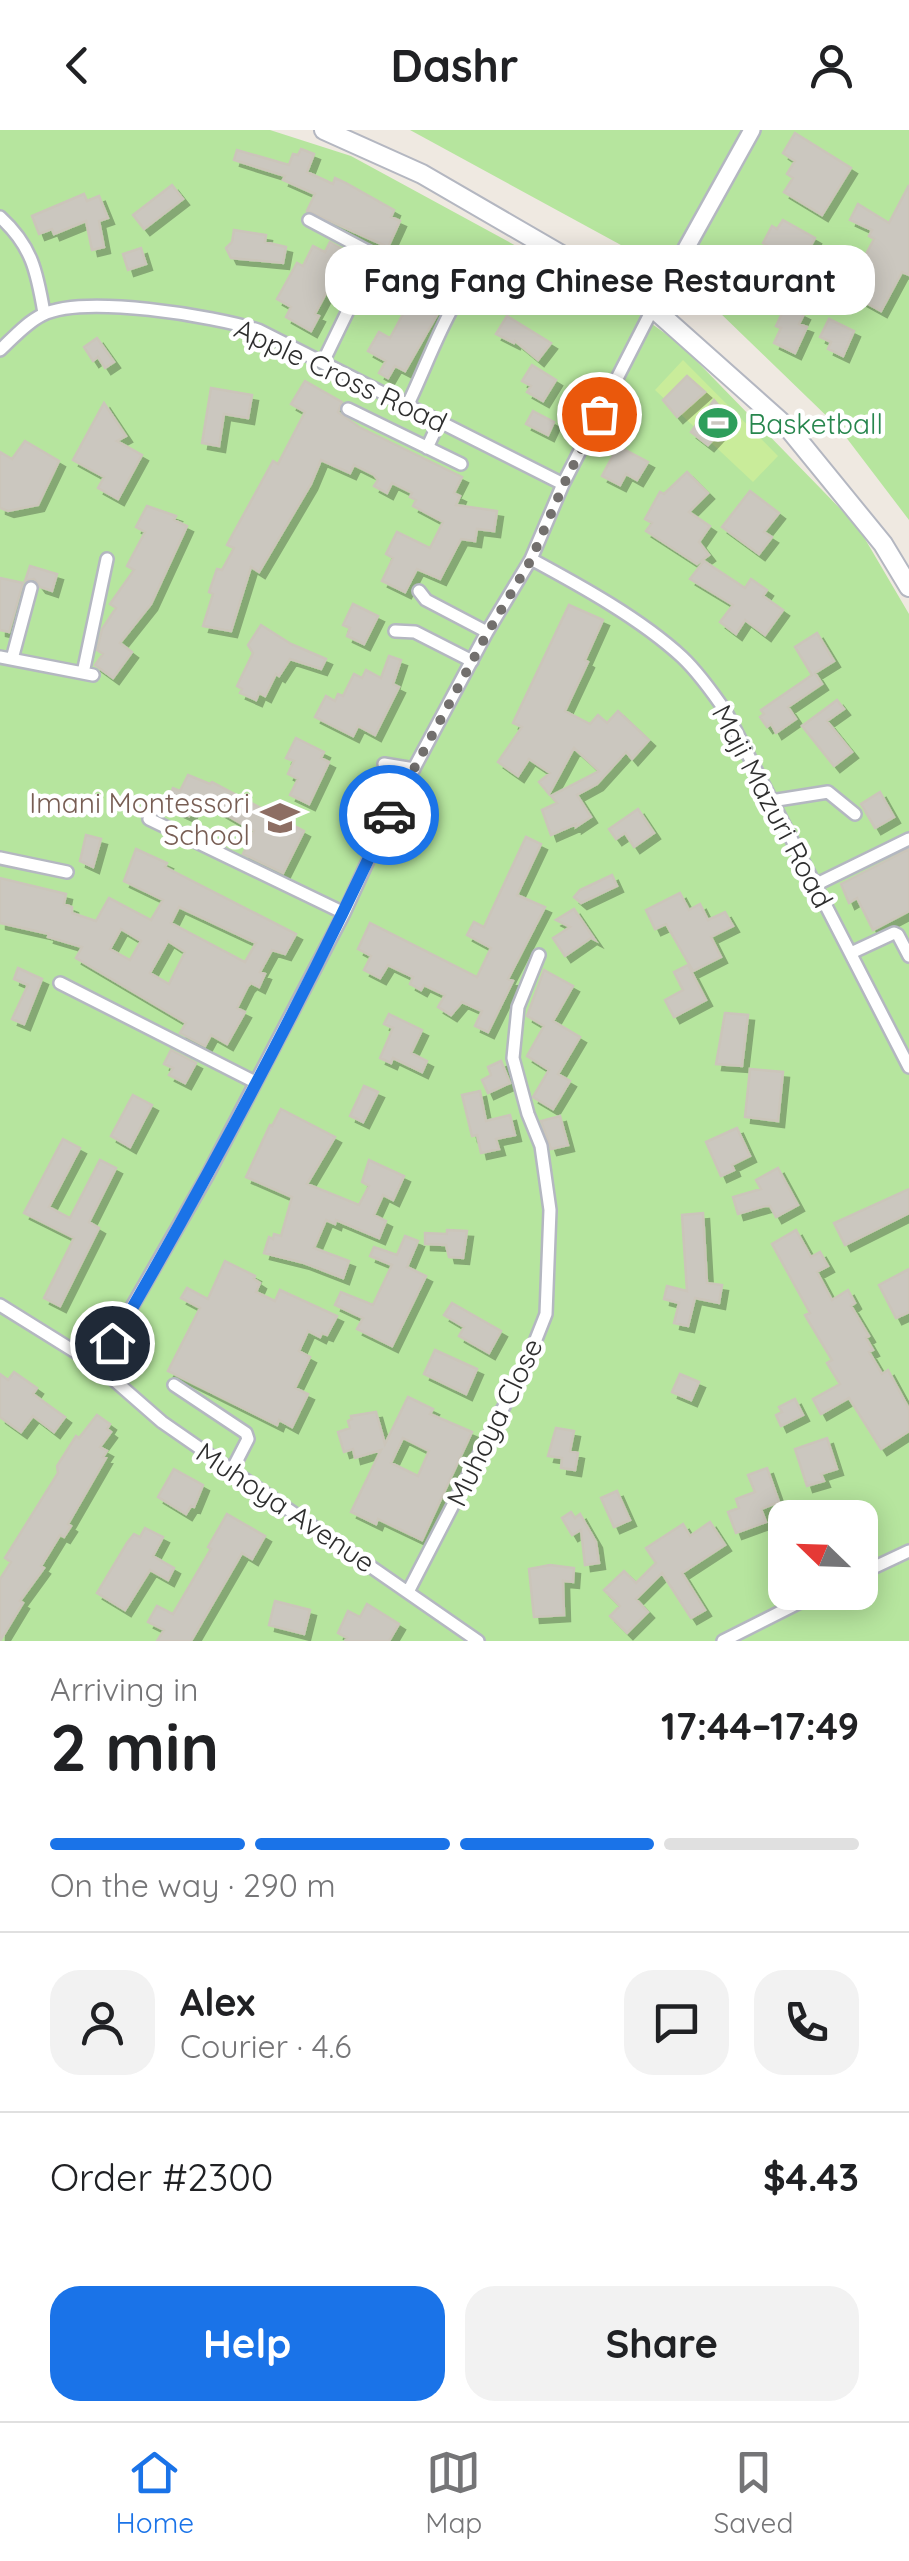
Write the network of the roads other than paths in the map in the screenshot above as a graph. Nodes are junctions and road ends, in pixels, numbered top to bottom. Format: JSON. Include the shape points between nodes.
{"nodes":[{"id":1,"x":324,"y":130,"type":"edge"},
{"id":2,"x":752,"y":130,"type":"edge"},
{"id":3,"x":0,"y":217,"type":"edge"},
{"id":4,"x":310,"y":220,"type":"dead end"},
{"id":5,"x":494,"y":255,"type":"dead end"},
{"id":6,"x":652,"y":308,"type":"junction"},
{"id":7,"x":44,"y":313,"type":"junction"},
{"id":8,"x":0,"y":350,"type":"edge"},
{"id":9,"x":323,"y":362,"type":"junction"},
{"id":10,"x":408,"y":404,"type":"junction"},
{"id":11,"x":348,"y":409,"type":"dead end"},
{"id":12,"x":440,"y":420,"type":"junction"},
{"id":13,"x":427,"y":448,"type":"junction"},
{"id":14,"x":461,"y":464,"type":"dead end"},
{"id":15,"x":564,"y":484,"type":"junction"},
{"id":16,"x":107,"y":559,"type":"dead end"},
{"id":17,"x":531,"y":560,"type":"junction"},
{"id":18,"x":909,"y":587,"type":"edge"},
{"id":19,"x":30,"y":588,"type":"dead end"},
{"id":20,"x":419,"y":592,"type":"dead end"},
{"id":21,"x":395,"y":631,"type":"dead end"},
{"id":22,"x":488,"y":632,"type":"junction"},
{"id":23,"x":6,"y":658,"type":"edge"},
{"id":24,"x":472,"y":661,"type":"junction"},
{"id":25,"x":384,"y":764,"type":"dead end"},
{"id":26,"x":414,"y":769,"type":"junction"},
{"id":27,"x":771,"y":800,"type":"junction"},
{"id":28,"x":855,"y":814,"type":"dead end"},
{"id":29,"x":149,"y":819,"type":"dead end"},
{"id":30,"x":909,"y":839,"type":"edge"},
{"id":31,"x":0,"y":858,"type":"edge"},
{"id":32,"x":66,"y":872,"type":"dead end"},
{"id":33,"x":815,"y":885,"type":"junction"},
{"id":34,"x":344,"y":913,"type":"junction"},
{"id":35,"x":851,"y":953,"type":"junction"},
{"id":36,"x":539,"y":955,"type":"dead end"},
{"id":37,"x":909,"y":956,"type":"edge"},
{"id":38,"x":60,"y":983,"type":"dead end"},
{"id":39,"x":909,"y":1067,"type":"edge"},
{"id":40,"x":255,"y":1082,"type":"junction"},
{"id":41,"x":0,"y":1305,"type":"edge"},
{"id":42,"x":98,"y":1366,"type":"junction"},
{"id":43,"x":174,"y":1385,"type":"dead end"},
{"id":44,"x":232,"y":1470,"type":"junction"},
{"id":45,"x":909,"y":1552,"type":"edge"},
{"id":46,"x":878,"y":1566,"type":"edge"},
{"id":47,"x":408,"y":1590,"type":"junction"},
{"id":48,"x":785,"y":1610,"type":"edge"},
{"id":49,"x":478,"y":1641,"type":"edge"},
{"id":50,"x":724,"y":1641,"type":"edge"}],
"edges":[{"from":1,"to":6,"type":"main road","via":[[422,174]]},
{"from":2,"to":6,"type":"street"},
{"from":3,"to":7,"type":"street","via":[[19,234],[36,270]]},
{"from":4,"to":9,"type":"street","via":[[375,255]]},
{"from":5,"to":10,"type":"street","via":[[464,288]]},
{"from":6,"to":15,"type":"street"},
{"from":6,"to":18,"type":"main road","via":[[790,430],[883,544]]},
{"from":7,"to":8,"type":"street"},
{"from":7,"to":9,"type":"street","name":"Apple Cross Road","via":[[102,306],[193,314],[258,330]]},
{"from":9,"to":10,"type":"street","name":"Apple Cross Road"},
{"from":10,"to":12,"type":"street","name":"Apple Cross Road"},
{"from":11,"to":13,"type":"street"},
{"from":12,"to":13,"type":"street"},
{"from":12,"to":15,"type":"street","name":"Apple Cross Road"},
{"from":13,"to":14,"type":"street"},
{"from":15,"to":17,"type":"street"},
{"from":16,"to":23,"type":"street","via":[[88,674]]},
{"from":17,"to":22,"type":"street"},
{"from":17,"to":27,"type":"street","name":"Maji Mazuri Road","via":[[680,656],[726,712]]},
{"from":19,"to":23,"type":"street"},
{"from":20,"to":22,"type":"street"},
{"from":21,"to":24,"type":"street","via":[[415,632]]},
{"from":22,"to":24,"type":"street"},
{"from":24,"to":26,"type":"street"},
{"from":25,"to":26,"type":"street"},
{"from":26,"to":34,"type":"street"},
{"from":27,"to":28,"type":"street","via":[[828,792]]},
{"from":27,"to":33,"type":"street","name":"Maji Mazuri Road"},
{"from":29,"to":34,"type":"street"},
{"from":30,"to":33,"type":"street"},
{"from":31,"to":32,"type":"street"},
{"from":33,"to":35,"type":"street","name":"Maji Mazuri Road"},
{"from":34,"to":40,"type":"street"},
{"from":35,"to":37,"type":"street","via":[[890,933]]},
{"from":35,"to":39,"type":"street","name":"Maji Mazuri Road"},
{"from":36,"to":47,"type":"street","name":"Muhoya Close","via":[[518,1008],[513,1058],[541,1146],[550,1210],[546,1314]]},
{"from":38,"to":40,"type":"street"},
{"from":40,"to":42,"type":"street"},
{"from":41,"to":42,"type":"street"},
{"from":42,"to":44,"type":"street","name":"Muhoya Avenue"},
{"from":43,"to":44,"type":"street","via":[[246,1433]]},
{"from":44,"to":47,"type":"street","name":"Muhoya Avenue"},
{"from":45,"to":46,"type":"street"},
{"from":47,"to":49,"type":"street","name":"Muhoya Avenue"},
{"from":48,"to":50,"type":"street"}]}
